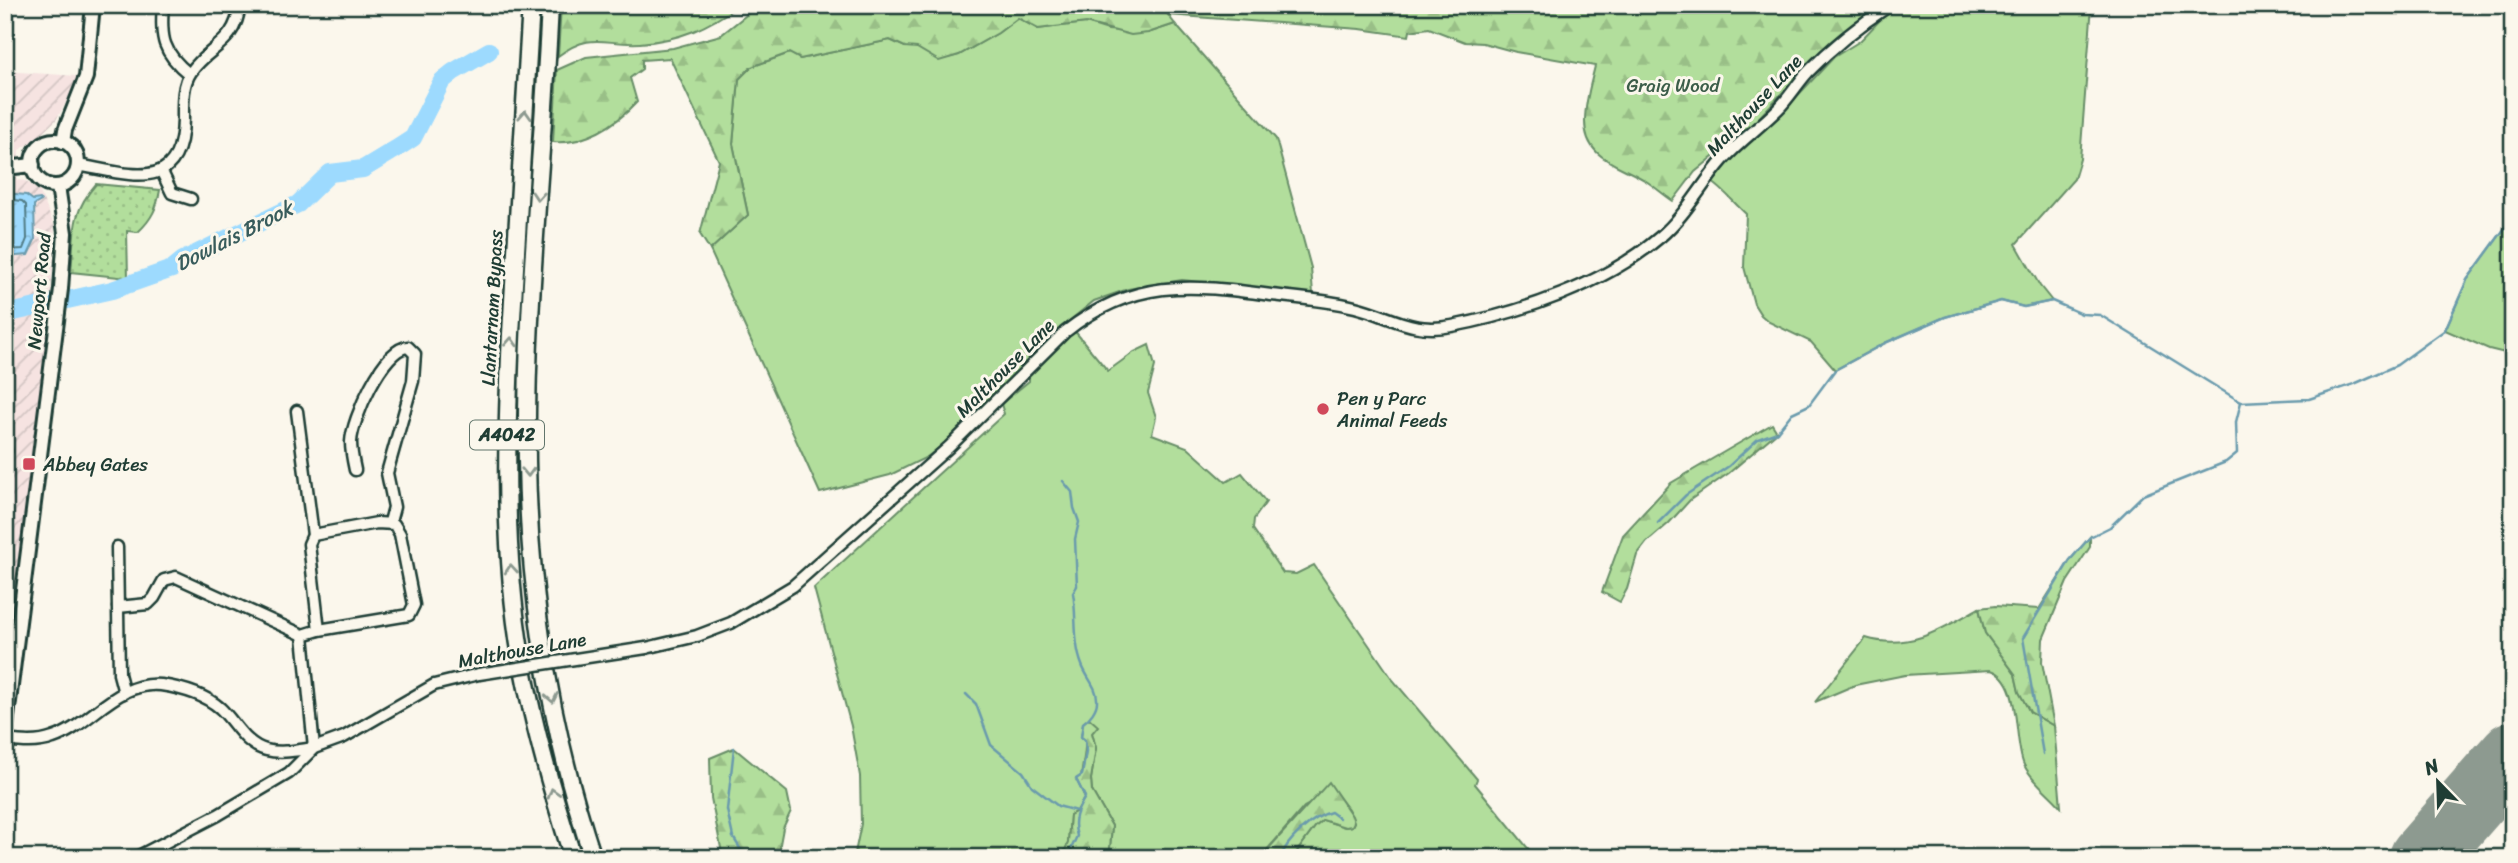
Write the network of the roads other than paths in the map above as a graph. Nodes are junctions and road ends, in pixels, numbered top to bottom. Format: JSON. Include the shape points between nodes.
{"nodes":[{"id":1,"x":93,"y":5,"type":"edge"},
{"id":2,"x":163,"y":5,"type":"edge"},
{"id":3,"x":240,"y":5,"type":"edge"},
{"id":4,"x":531,"y":5,"type":"edge"},
{"id":5,"x":550,"y":5,"type":"edge"},
{"id":6,"x":1890,"y":5,"type":"edge"},
{"id":7,"x":189,"y":74,"type":"junction"},
{"id":8,"x":62,"y":142,"type":"junction"},
{"id":9,"x":33,"y":165,"type":"junction"},
{"id":10,"x":78,"y":166,"type":"junction"},
{"id":11,"x":5,"y":168,"type":"edge"},
{"id":12,"x":162,"y":172,"type":"junction"},
{"id":13,"x":58,"y":186,"type":"junction"},
{"id":14,"x":191,"y":199,"type":"dead end"},
{"id":15,"x":297,"y":411,"type":"dead end"},
{"id":16,"x":355,"y":470,"type":"dead end"},
{"id":17,"x":390,"y":522,"type":"junction"},
{"id":18,"x":313,"y":535,"type":"junction"},
{"id":19,"x":117,"y":547,"type":"dead end"},
{"id":20,"x":118,"y":607,"type":"junction"},
{"id":21,"x":319,"y":630,"type":"junction"},
{"id":22,"x":303,"y":635,"type":"junction"},
{"id":23,"x":124,"y":692,"type":"junction"},
{"id":24,"x":5,"y":733,"type":"edge"},
{"id":25,"x":5,"y":740,"type":"edge"},
{"id":26,"x":314,"y":748,"type":"junction"},
{"id":27,"x":135,"y":858,"type":"edge"},
{"id":28,"x":573,"y":858,"type":"edge"},
{"id":29,"x":593,"y":858,"type":"edge"}],
"edges":[{"from":1,"to":8,"type":"street","via":[[86,77]]},
{"from":2,"to":7,"type":"street","via":[[166,50]]},
{"from":3,"to":7,"type":"street","via":[[229,36]]},
{"from":28,"to":4,"type":"highway","name":"Llantarnam Bypass","number":"A4042","one_way":true,"via":[[545,768],[521,656],[508,518],[509,376]]},
{"from":5,"to":29,"type":"highway","name":"Llantarnam Bypass","number":"A4042","one_way":true,"via":[[528,377],[529,512],[550,688]]},
{"from":6,"to":26,"type":"street","name":"Malthouse Lane","bridge":true,"via":[[1825,55],[1778,109],[1736,145],[1680,218],[1658,239],[1605,274],[1523,307],[1434,328],[1416,328],[1328,302],[1184,286],[1135,293],[1065,331],[949,447],[793,586],[731,623],[646,648],[434,685],[344,737]]},
{"from":7,"to":12,"type":"street","via":[[183,97],[183,139]]},
{"from":8,"to":9,"type":"street","via":[[41,146]]},
{"from":8,"to":10,"type":"street","via":[[75,151]]},
{"from":9,"to":11,"type":"street"},
{"from":9,"to":13,"type":"street","via":[[38,178]]},
{"from":10,"to":12,"type":"street","via":[[144,176]]},
{"from":10,"to":13,"type":"street","via":[[69,181]]},
{"from":12,"to":14,"type":"street","via":[[172,193]]},
{"from":13,"to":24,"type":"street","name":"Newport Road","via":[[65,233],[61,289]]},
{"from":15,"to":18,"type":"street"},
{"from":16,"to":17,"type":"street","via":[[351,441],[365,397],[380,370],[402,347],[408,347],[415,354],[413,381],[387,473],[394,507]]},
{"from":17,"to":18,"type":"street"},
{"from":17,"to":21,"type":"street","via":[[400,534],[412,611],[406,617]]},
{"from":18,"to":21,"type":"street","via":[[309,544]]},
{"from":19,"to":20,"type":"street"},
{"from":20,"to":22,"type":"street","via":[[148,604],[164,580],[176,577]]},
{"from":20,"to":23,"type":"street","via":[[119,674]]},
{"from":21,"to":22,"type":"street"},
{"from":22,"to":26,"type":"street"},
{"from":23,"to":25,"type":"street","via":[[53,738],[30,743]]},
{"from":23,"to":26,"type":"street","via":[[151,685],[197,694],[219,708],[253,745],[278,752]]},
{"from":26,"to":27,"type":"street","name":"Malthouse Lane","via":[[289,773]]}]}
